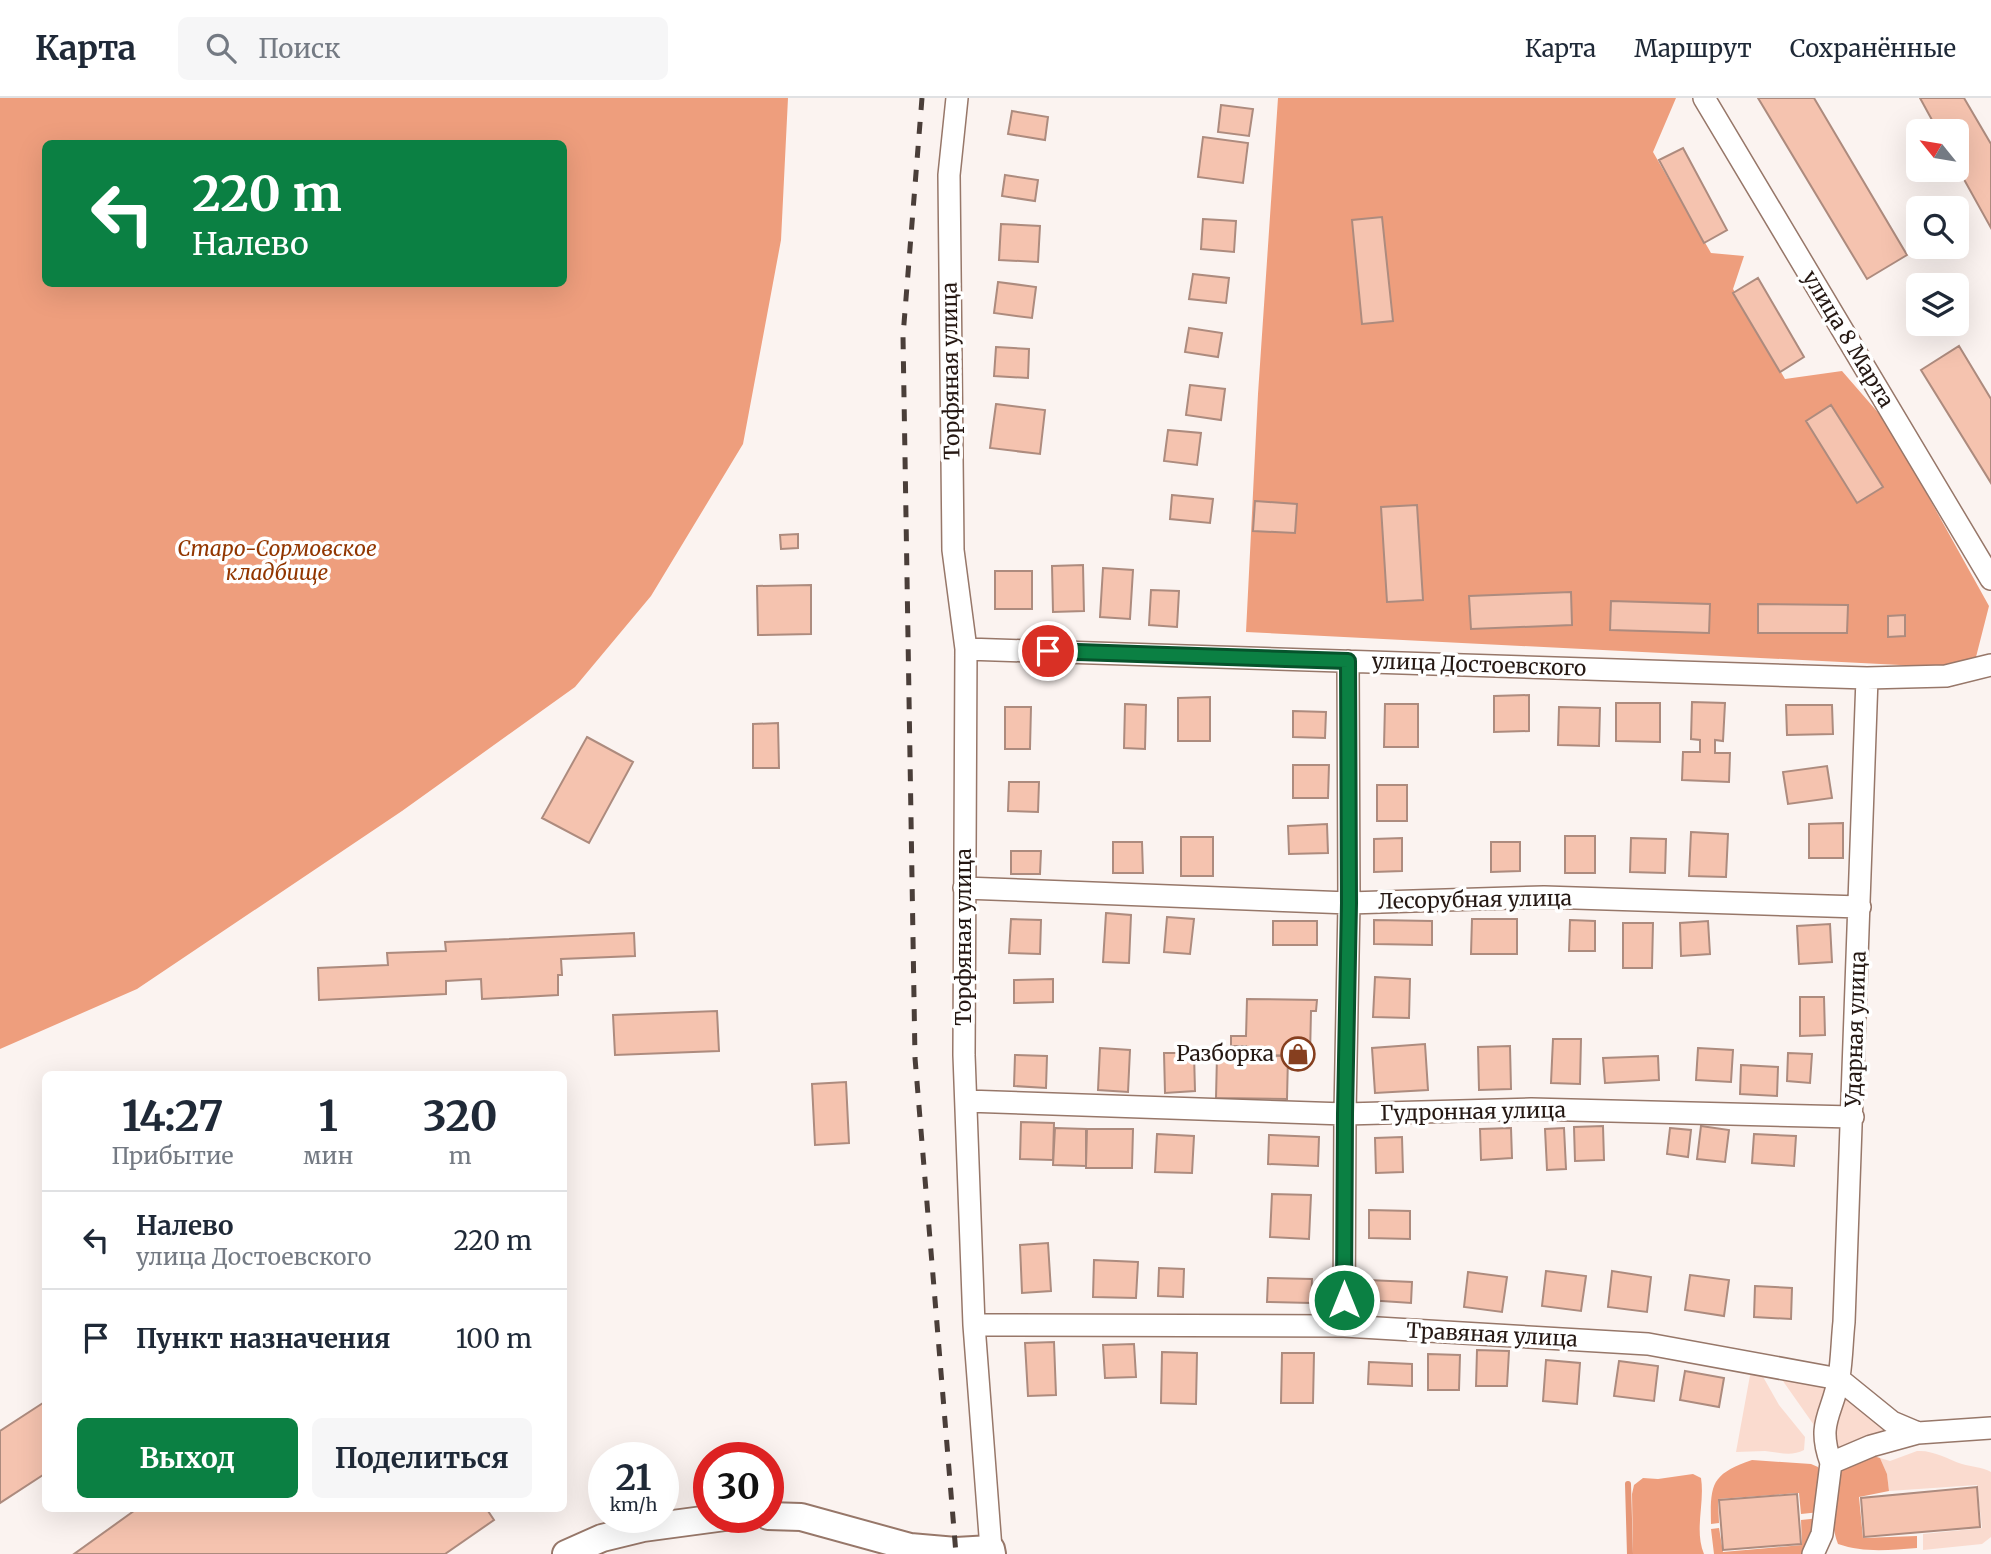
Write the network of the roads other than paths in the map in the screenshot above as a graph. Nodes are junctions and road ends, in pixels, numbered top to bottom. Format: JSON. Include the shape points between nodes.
{"nodes":[{"id":1,"x":957,"y":98,"type":"edge"},
{"id":2,"x":1704,"y":98,"type":"edge"},
{"id":3,"x":1991,"y":579,"type":"edge"},
{"id":4,"x":966,"y":649,"type":"junction"},
{"id":5,"x":1348,"y":661,"type":"junction"},
{"id":6,"x":1991,"y":665,"type":"edge"},
{"id":7,"x":1867,"y":678,"type":"junction"},
{"id":8,"x":964,"y":888,"type":"junction"},
{"id":9,"x":1349,"y":903,"type":"junction"},
{"id":10,"x":1860,"y":907,"type":"junction"},
{"id":11,"x":966,"y":1101,"type":"junction"},
{"id":12,"x":1345,"y":1114,"type":"junction"},
{"id":13,"x":1853,"y":1116,"type":"junction"},
{"id":14,"x":974,"y":1325,"type":"junction"},
{"id":15,"x":1344,"y":1326,"type":"junction"},
{"id":16,"x":1839,"y":1379,"type":"junction"},
{"id":17,"x":1991,"y":1428,"type":"edge"},
{"id":18,"x":1918,"y":1433,"type":"junction"},
{"id":19,"x":1830,"y":1463,"type":"junction"},
{"id":20,"x":784,"y":1516,"type":"edge"},
{"id":21,"x":693,"y":1521,"type":"edge"},
{"id":22,"x":992,"y":1552,"type":"edge"},
{"id":23,"x":566,"y":1554,"type":"edge"},
{"id":24,"x":1813,"y":1554,"type":"edge"}],
"edges":[{"from":1,"to":4,"type":"street","name":"Торфяная улица","via":[[949,175],[954,550]]},
{"from":2,"to":3,"type":"street","name":"улица 8 Марта"},
{"from":4,"to":5,"type":"street","name":"улица Достоевского"},
{"from":4,"to":8,"type":"street","name":"Торфяная улица"},
{"from":5,"to":7,"type":"street","name":"улица Достоевского"},
{"from":5,"to":9,"type":"street"},
{"from":6,"to":7,"type":"street","name":"улица Достоевского","via":[[1946,676]]},
{"from":7,"to":10,"type":"street","name":"Ударная улица"},
{"from":8,"to":9,"type":"street","name":"Лесорубная улица"},
{"from":8,"to":11,"type":"street","name":"Торфяная улица"},
{"from":9,"to":10,"type":"street","name":"Лесорубная улица","via":[[1544,897]]},
{"from":9,"to":12,"type":"street"},
{"from":10,"to":13,"type":"street","name":"Ударная улица"},
{"from":11,"to":12,"type":"street","name":"Гудронная улица"},
{"from":11,"to":14,"type":"street","name":"Торфяная улица"},
{"from":12,"to":13,"type":"street","name":"Гудронная улица","via":[[1531,1110]]},
{"from":12,"to":15,"type":"street"},
{"from":13,"to":16,"type":"street","name":"Ударная улица"},
{"from":14,"to":15,"type":"street","name":"Травяная улица"},
{"from":14,"to":22,"type":"street","name":"Торфяная улица"},
{"from":15,"to":16,"type":"street","name":"Травяная улица","via":[[1648,1344]]},
{"from":16,"to":18,"type":"street","via":[[1892,1422]]},
{"from":16,"to":19,"type":"street","name":"Ударная улица","via":[[1824,1426]]},
{"from":17,"to":18,"type":"street"},
{"from":18,"to":19,"type":"street"},
{"from":19,"to":24,"type":"street","name":"Ударная улица","via":[[1822,1534]]},
{"from":20,"to":22,"type":"street","name":"Торфяная улица","via":[[801,1517],[910,1547]]},
{"from":21,"to":23,"type":"street","via":[[602,1538]]}]}
